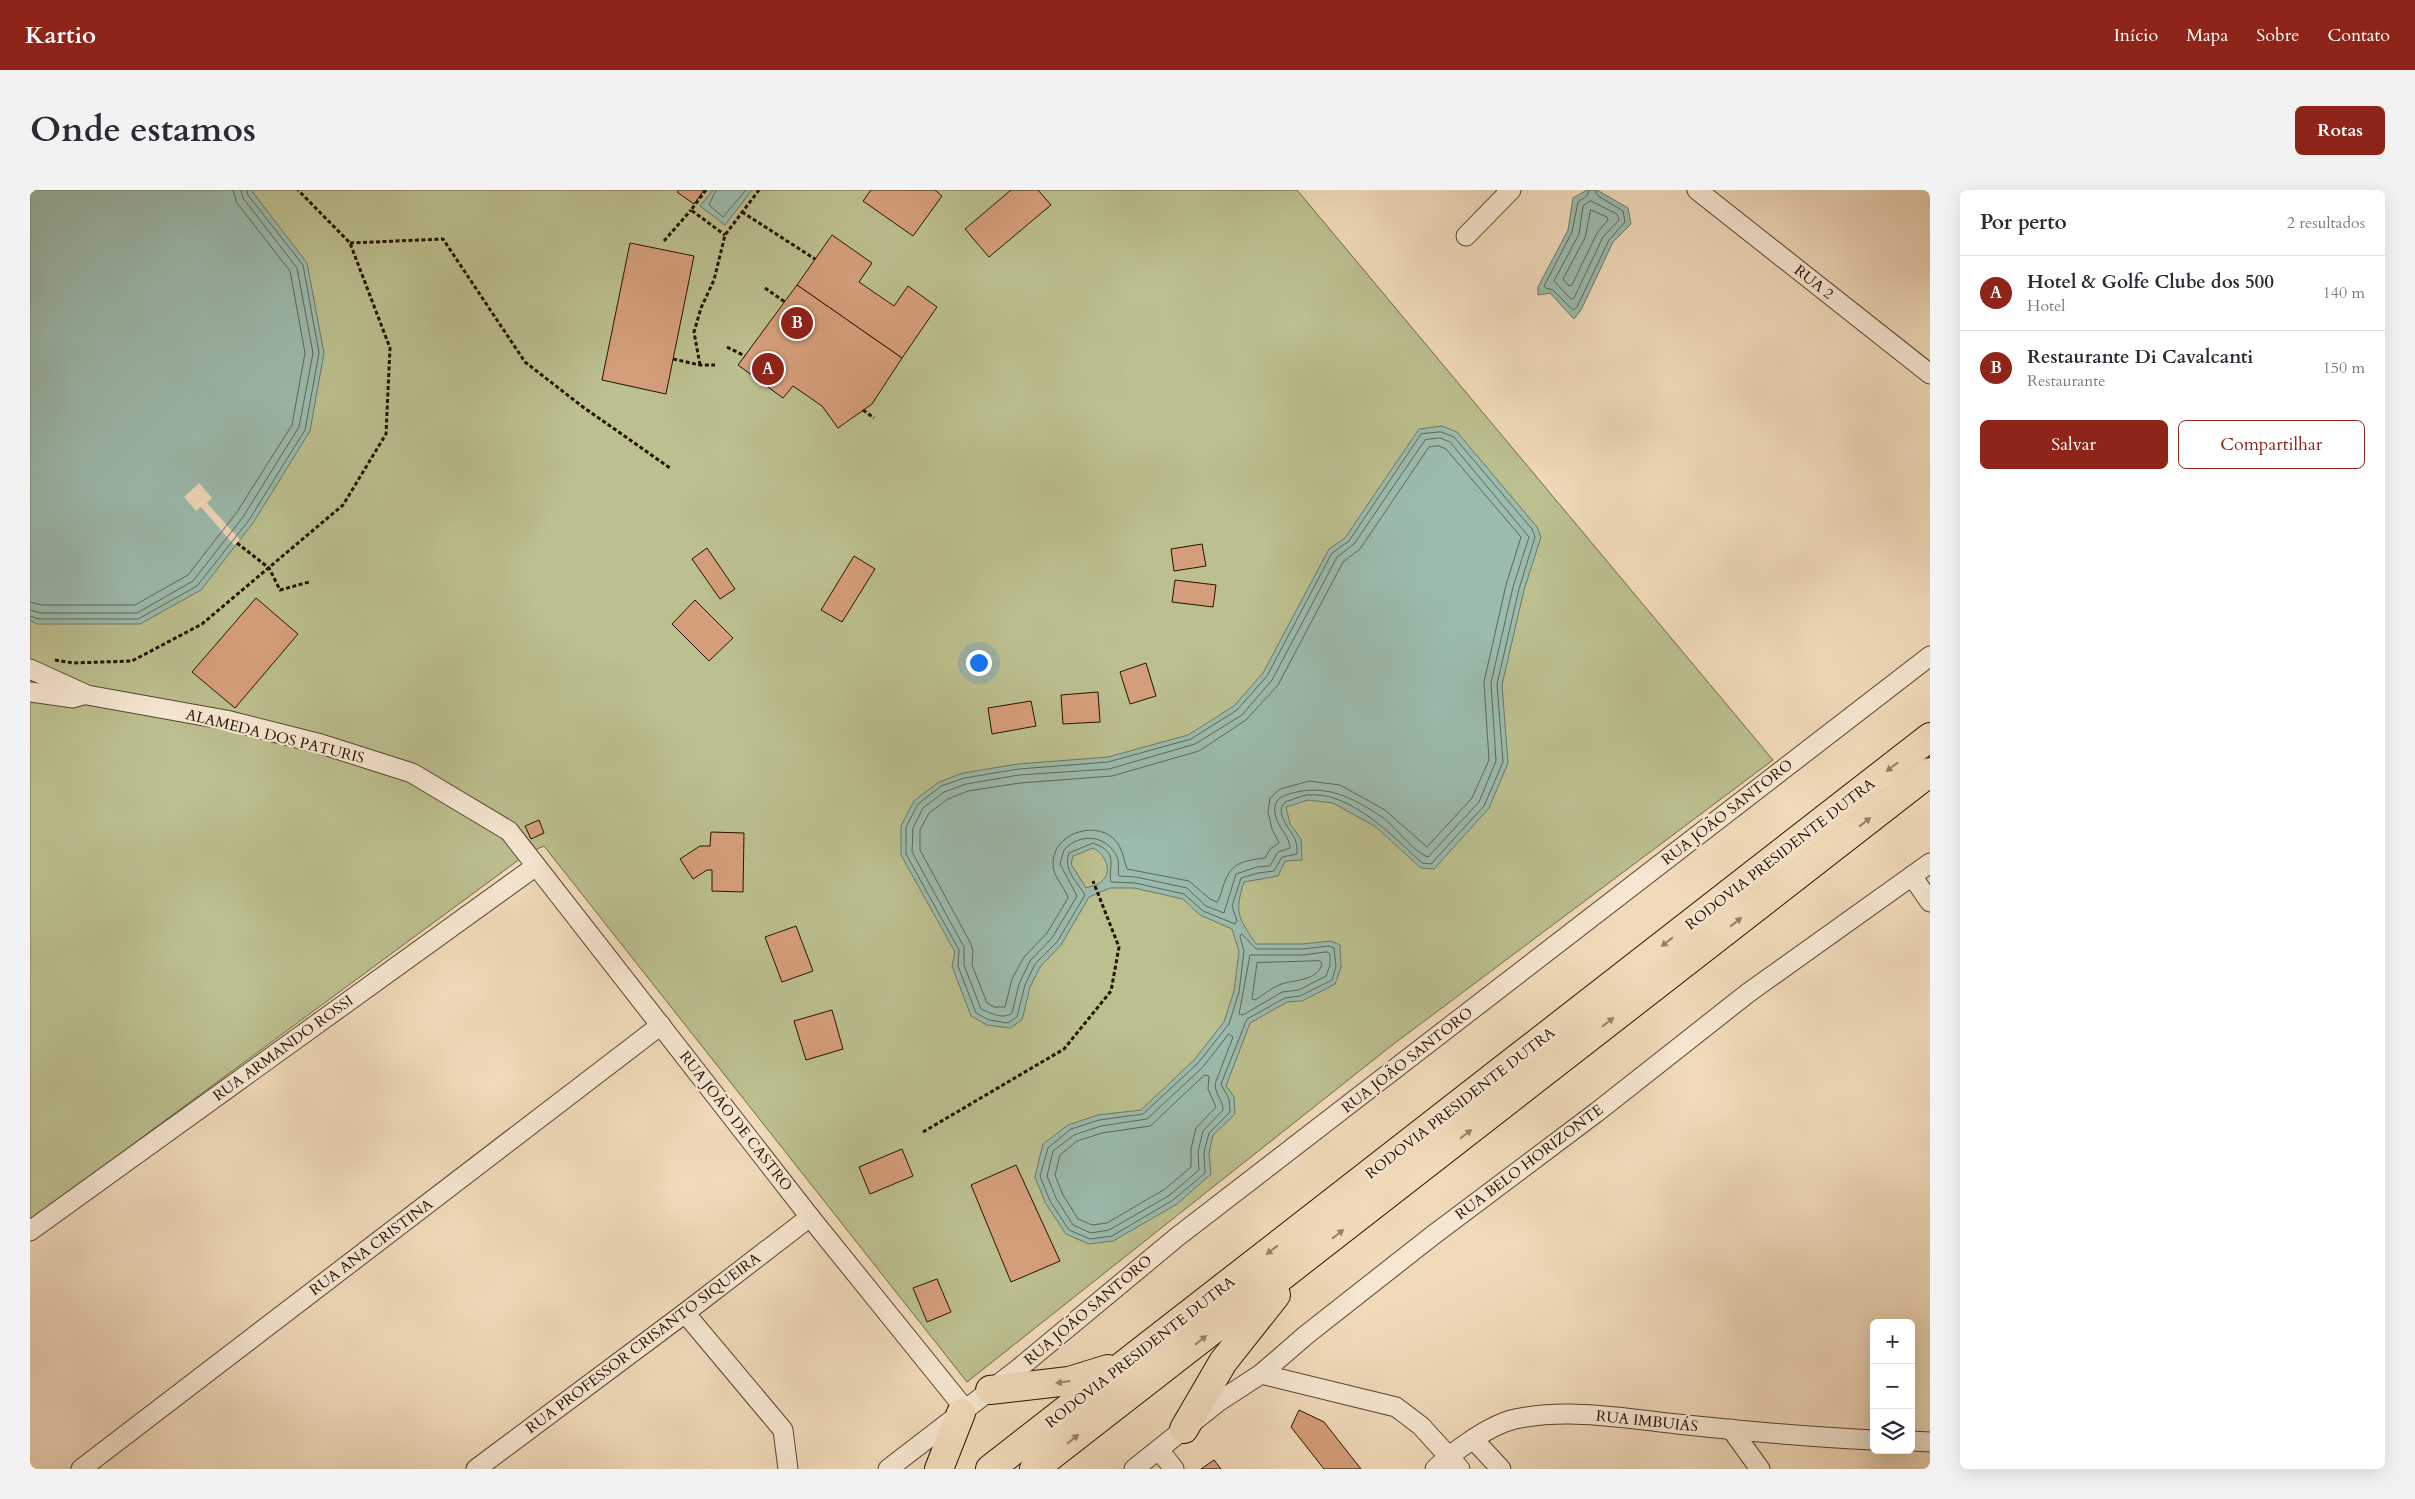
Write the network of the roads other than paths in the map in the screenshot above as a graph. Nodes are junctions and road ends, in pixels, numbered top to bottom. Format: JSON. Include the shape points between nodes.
{"nodes":[{"id":1,"x":1511,"y":190,"type":"edge"},
{"id":2,"x":1697,"y":190,"type":"edge"},
{"id":3,"x":1466,"y":236,"type":"dead end"},
{"id":4,"x":1930,"y":374,"type":"edge"},
{"id":5,"x":1930,"y":656,"type":"edge"},
{"id":6,"x":30,"y":669,"type":"edge"},
{"id":7,"x":30,"y":692,"type":"edge"},
{"id":8,"x":87,"y":695,"type":"junction"},
{"id":9,"x":1930,"y":737,"type":"edge"},
{"id":10,"x":1930,"y":772,"type":"edge"},
{"id":11,"x":509,"y":831,"type":"joint"},
{"id":12,"x":1930,"y":863,"type":"edge"},
{"id":13,"x":536,"y":866,"type":"junction"},
{"id":14,"x":1912,"y":876,"type":"junction"},
{"id":15,"x":1930,"y":902,"type":"edge"},
{"id":16,"x":662,"y":1025,"type":"junction"},
{"id":17,"x":810,"y":1217,"type":"junction"},
{"id":18,"x":30,"y":1231,"type":"edge"},
{"id":19,"x":1300,"y":1264,"type":"junction"},
{"id":20,"x":685,"y":1314,"type":"junction"},
{"id":21,"x":1126,"y":1363,"type":"junction"},
{"id":22,"x":1261,"y":1374,"type":"junction"},
{"id":23,"x":990,"y":1390,"type":"junction"},
{"id":24,"x":963,"y":1411,"type":"junction"},
{"id":25,"x":1184,"y":1429,"type":"junction"},
{"id":26,"x":1731,"y":1429,"type":"junction"},
{"id":27,"x":1473,"y":1439,"type":"junction"},
{"id":28,"x":1870,"y":1440,"type":"edge"},
{"id":29,"x":1915,"y":1441,"type":"edge"},
{"id":30,"x":1930,"y":1442,"type":"edge"},
{"id":31,"x":1159,"y":1450,"type":"junction"},
{"id":32,"x":1455,"y":1462,"type":"edge"},
{"id":33,"x":81,"y":1469,"type":"edge"},
{"id":34,"x":476,"y":1469,"type":"edge"},
{"id":35,"x":788,"y":1469,"type":"edge"},
{"id":36,"x":888,"y":1469,"type":"edge"},
{"id":37,"x":939,"y":1469,"type":"edge"},
{"id":38,"x":990,"y":1469,"type":"edge"},
{"id":39,"x":1034,"y":1469,"type":"edge"},
{"id":40,"x":1134,"y":1469,"type":"edge"},
{"id":41,"x":1174,"y":1469,"type":"edge"},
{"id":42,"x":1435,"y":1469,"type":"edge"},
{"id":43,"x":1501,"y":1469,"type":"edge"},
{"id":44,"x":1760,"y":1469,"type":"edge"}],
"edges":[{"from":1,"to":3,"type":"street"},
{"from":2,"to":4,"type":"street","name":"RUA 2"},
{"from":5,"to":23,"type":"street","name":"RUA JOÃO SANTORO","via":[[1177,1237]]},
{"from":6,"to":8,"type":"street","name":"ALAMEDA DOS PATURIS"},
{"from":7,"to":8,"type":"street","via":[[73,698]]},
{"from":8,"to":11,"type":"street","name":"ALAMEDA DOS PATURIS","via":[[226,720],[322,744],[412,773]]},
{"from":9,"to":21,"type":"highway","name":"RODOVIA PRESIDENTE DUTRA","one_way":true},
{"from":19,"to":10,"type":"highway","name":"RODOVIA PRESIDENTE DUTRA","one_way":true},
{"from":11,"to":13,"type":"street","name":"RUA JOÃO DE CASTRO"},
{"from":12,"to":14,"type":"street","name":"RUA BELO HORIZONTE"},
{"from":13,"to":16,"type":"street","name":"RUA JOÃO DE CASTRO"},
{"from":13,"to":18,"type":"street","name":"RUA ARMANDO ROSSI"},
{"from":14,"to":15,"type":"street"},
{"from":14,"to":22,"type":"street","name":"RUA BELO HORIZONTE","via":[[1748,993],[1432,1236]]},
{"from":16,"to":17,"type":"street","name":"RUA JOÃO DE CASTRO"},
{"from":16,"to":33,"type":"street","name":"RUA ANA CRISTINA"},
{"from":17,"to":20,"type":"street","name":"RUA PROFESSOR CRISANTO SIQUEIRA"},
{"from":17,"to":24,"type":"street","name":"RUA JOÃO DE CASTRO"},
{"from":19,"to":25,"type":"highway","via":[[1223,1362]]},
{"from":39,"to":19,"type":"highway","name":"RODOVIA PRESIDENTE DUTRA","one_way":true},
{"from":20,"to":34,"type":"street","name":"RUA PROFESSOR CRISANTO SIQUEIRA"},
{"from":20,"to":35,"type":"street","via":[[783,1430]]},
{"from":21,"to":23,"type":"highway","one_way":true,"via":[[1069,1381]]},
{"from":21,"to":38,"type":"highway","name":"RODOVIA PRESIDENTE DUTRA"},
{"from":22,"to":25,"type":"street","name":"RUA BELO HORIZONTE"},
{"from":22,"to":32,"type":"street","via":[[1396,1407],[1421,1426]]},
{"from":23,"to":24,"type":"street","name":"RUA JOÃO SANTORO"},
{"from":24,"to":36,"type":"street","name":"RUA JOÃO SANTORO"},
{"from":24,"to":37,"type":"highway"},
{"from":25,"to":31,"type":"street","name":"RUA BELO HORIZONTE"},
{"from":26,"to":27,"type":"street","name":"RUA IMBUIÁS","via":[[1593,1415],[1546,1415],[1513,1420]]},
{"from":26,"to":28,"type":"street","name":"RUA IMBUIÁS"},
{"from":26,"to":44,"type":"street"},
{"from":27,"to":32,"type":"street","name":"RUA IMBUIÁS"},
{"from":27,"to":43,"type":"street"},
{"from":29,"to":30,"type":"street"},
{"from":31,"to":40,"type":"street","name":"RUA BELO HORIZONTE"},
{"from":31,"to":41,"type":"street"},
{"from":32,"to":42,"type":"street","name":"RUA IMBUIÁS"}]}
